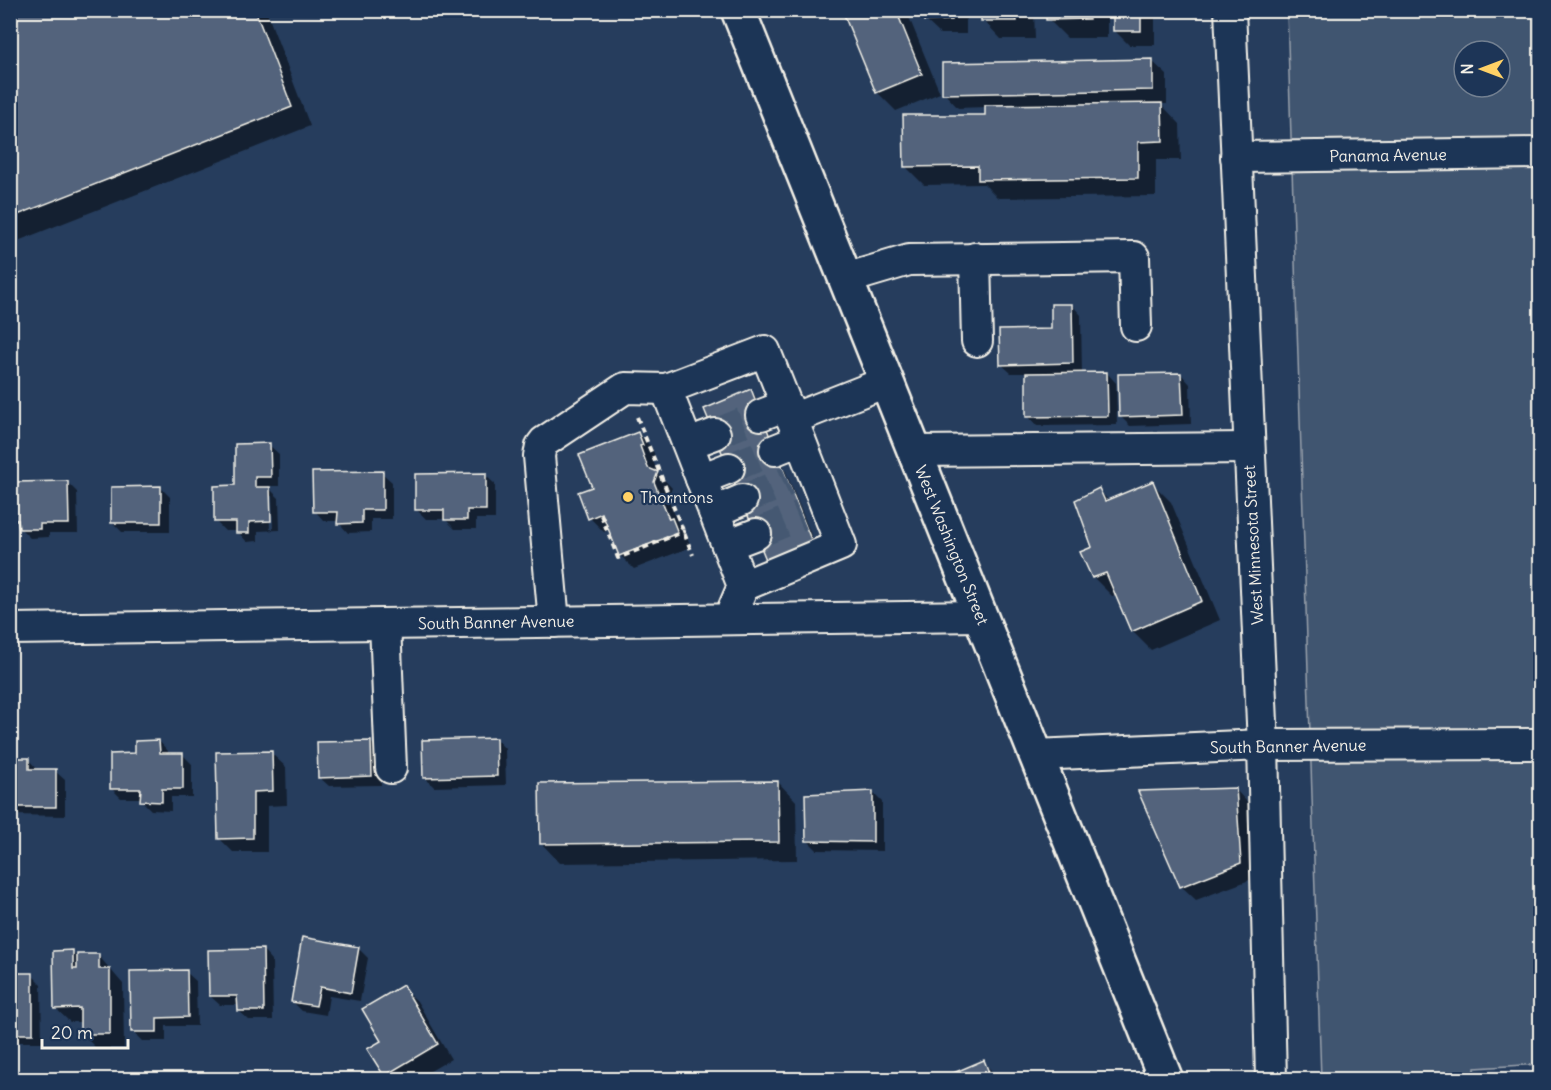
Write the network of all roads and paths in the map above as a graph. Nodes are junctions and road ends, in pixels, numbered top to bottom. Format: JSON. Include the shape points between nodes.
{"nodes":[{"id":1,"x":738,"y":10,"type":"edge"},
{"id":2,"x":1230,"y":10,"type":"edge"},
{"id":3,"x":1540,"y":153,"type":"edge"},
{"id":4,"x":1236,"y":157,"type":"junction"},
{"id":5,"x":975,"y":258,"type":"junction"},
{"id":6,"x":845,"y":279,"type":"junction"},
{"id":7,"x":1136,"y":326,"type":"dead end"},
{"id":8,"x":977,"y":341,"type":"dead end"},
{"id":9,"x":886,"y":382,"type":"junction"},
{"id":10,"x":625,"y":388,"type":"junction"},
{"id":11,"x":666,"y":389,"type":"junction"},
{"id":12,"x":783,"y":426,"type":"junction"},
{"id":13,"x":1249,"y":448,"type":"junction"},
{"id":14,"x":914,"y":452,"type":"junction"},
{"id":15,"x":729,"y":468,"type":"tunnel mouth"},
{"id":16,"x":702,"y":479,"type":"junction"},
{"id":17,"x":742,"y":500,"type":"tunnel mouth"},
{"id":18,"x":714,"y":512,"type":"junction"},
{"id":19,"x":601,"y":515,"type":"dead end"},
{"id":20,"x":685,"y":531,"type":"junction"},
{"id":21,"x":756,"y":534,"type":"tunnel mouth"},
{"id":22,"x":727,"y":545,"type":"junction"},
{"id":23,"x":693,"y":555,"type":"dead end"},
{"id":24,"x":743,"y":586,"type":"junction"},
{"id":25,"x":981,"y":616,"type":"junction"},
{"id":26,"x":729,"y":620,"type":"junction"},
{"id":27,"x":554,"y":622,"type":"junction"},
{"id":28,"x":386,"y":624,"type":"junction"},
{"id":29,"x":10,"y":629,"type":"edge"},
{"id":30,"x":1540,"y":744,"type":"edge"},
{"id":31,"x":1263,"y":746,"type":"junction"},
{"id":32,"x":1035,"y":754,"type":"junction"},
{"id":33,"x":391,"y":768,"type":"dead end"},
{"id":34,"x":1166,"y":1080,"type":"edge"},
{"id":35,"x":1271,"y":1080,"type":"edge"}],
"edges":[{"from":1,"to":6,"type":"main road","name":"West Washington Street"},
{"from":2,"to":4,"type":"street","name":"West Minnesota Street"},
{"from":3,"to":4,"type":"street","name":"Panama Avenue"},
{"from":4,"to":13,"type":"street","name":"West Minnesota Street"},
{"from":5,"to":6,"type":"street","via":[[909,260]]},
{"from":5,"to":7,"type":"street","via":[[1134,257]]},
{"from":5,"to":8,"type":"street"},
{"from":6,"to":9,"type":"main road","name":"West Washington Street"},
{"from":9,"to":12,"type":"street"},
{"from":9,"to":14,"type":"main road","name":"West Washington Street"},
{"from":10,"to":11,"type":"street"},
{"from":10,"to":20,"type":"path"},
{"from":10,"to":27,"type":"street","via":[[541,446]]},
{"from":11,"to":12,"type":"street","via":[[765,351]]},
{"from":11,"to":16,"type":"street","via":[[701,439]]},
{"from":12,"to":24,"type":"street","via":[[813,510],[841,545]]},
{"from":13,"to":14,"type":"street"},
{"from":13,"to":31,"type":"street","name":"West Minnesota Street"},
{"from":14,"to":25,"type":"main road","name":"West Washington Street"},
{"from":15,"to":16,"type":"street"},
{"from":16,"to":18,"type":"street"},
{"from":17,"to":18,"type":"street"},
{"from":18,"to":22,"type":"street"},
{"from":19,"to":20,"type":"path","via":[[618,558]]},
{"from":20,"to":23,"type":"path"},
{"from":21,"to":22,"type":"street"},
{"from":22,"to":24,"type":"street"},
{"from":24,"to":26,"type":"street"},
{"from":25,"to":26,"type":"street","name":"South Banner Avenue"},
{"from":25,"to":32,"type":"main road","name":"West Washington Street"},
{"from":26,"to":27,"type":"street","name":"South Banner Avenue"},
{"from":27,"to":28,"type":"street","name":"South Banner Avenue"},
{"from":28,"to":29,"type":"street","name":"South Banner Avenue"},
{"from":28,"to":33,"type":"street"},
{"from":30,"to":31,"type":"street","name":"South Banner Avenue"},
{"from":31,"to":32,"type":"street","name":"South Banner Avenue"},
{"from":31,"to":35,"type":"street","name":"West Minnesota Street"},
{"from":32,"to":34,"type":"main road","name":"West Washington Street"}]}
